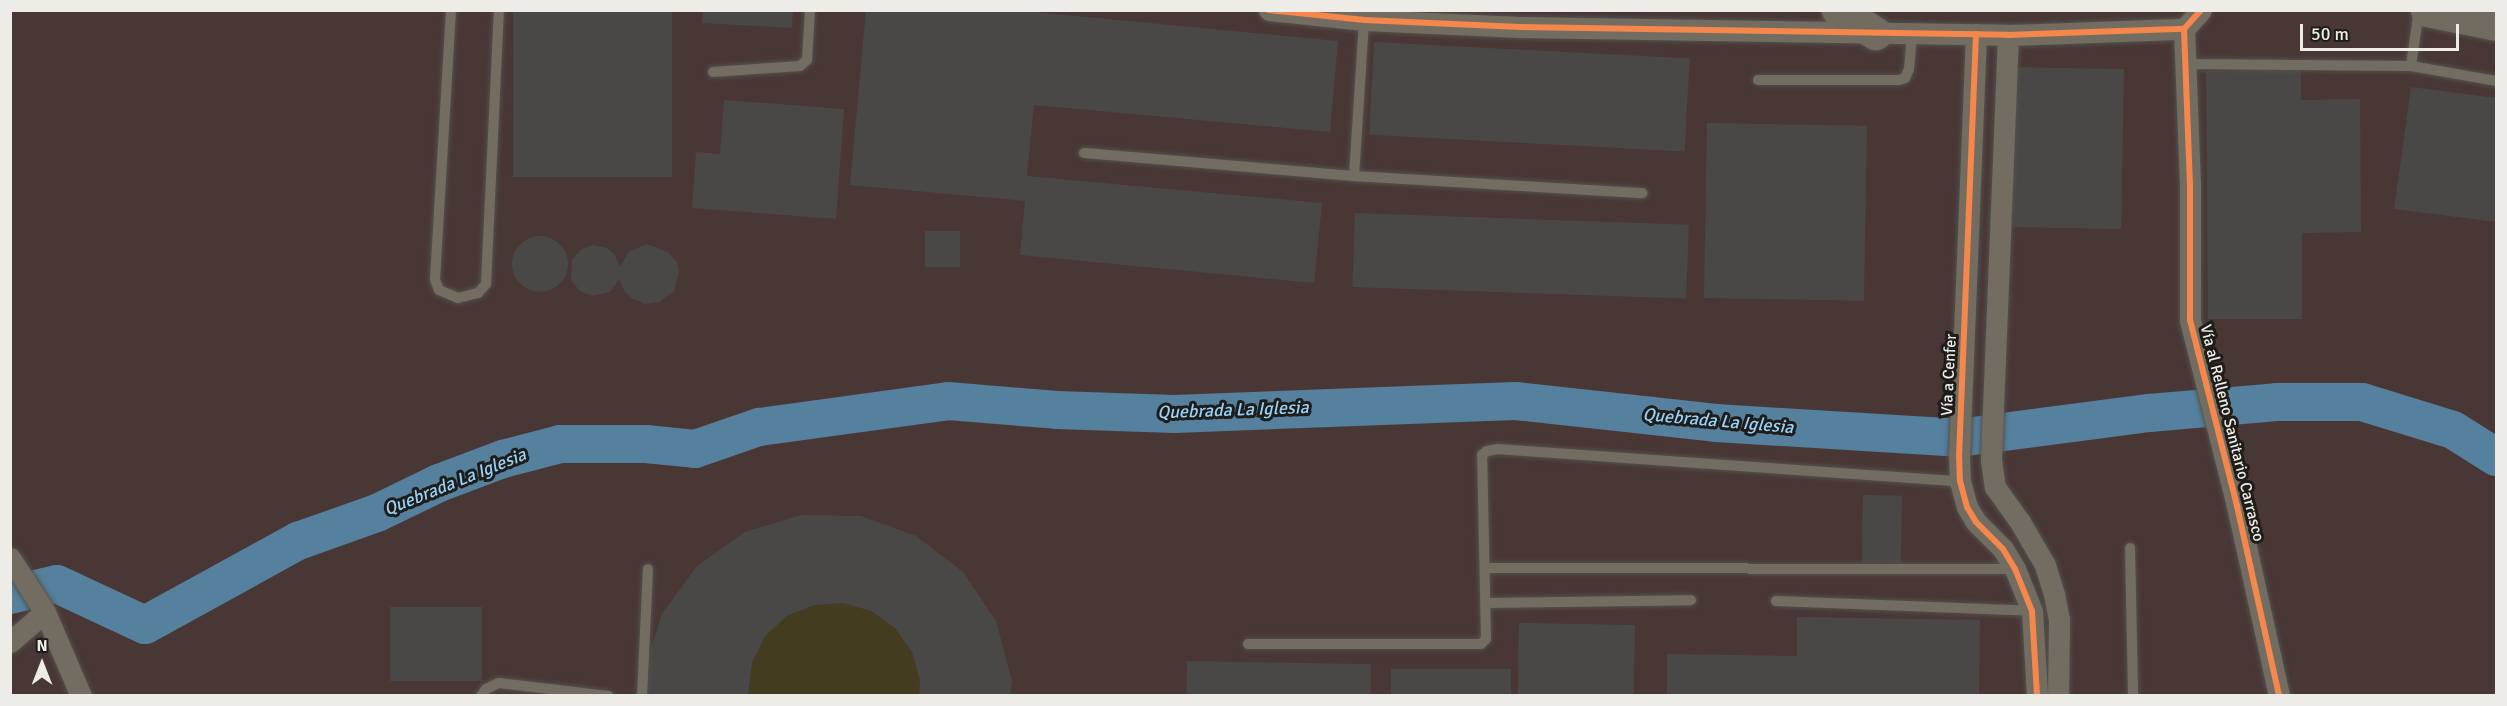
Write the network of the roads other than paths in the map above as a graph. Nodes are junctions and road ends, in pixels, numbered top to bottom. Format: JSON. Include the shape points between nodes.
{"nodes":[{"id":1,"x":451,"y":10,"type":"edge"},
{"id":2,"x":499,"y":10,"type":"edge"},
{"id":3,"x":810,"y":10,"type":"edge"},
{"id":4,"x":1269,"y":10,"type":"edge"},
{"id":5,"x":1838,"y":10,"type":"edge"},
{"id":6,"x":2201,"y":10,"type":"edge"},
{"id":7,"x":2419,"y":10,"type":"edge"},
{"id":8,"x":2427,"y":10,"type":"edge"},
{"id":9,"x":1364,"y":20,"type":"junction"},
{"id":10,"x":2496,"y":24,"type":"edge"},
{"id":11,"x":2184,"y":29,"type":"junction"},
{"id":12,"x":1875,"y":33,"type":"junction"},
{"id":13,"x":1912,"y":34,"type":"junction"},
{"id":14,"x":1976,"y":34,"type":"junction"},
{"id":15,"x":2008,"y":35,"type":"junction"},
{"id":16,"x":2185,"y":63,"type":"junction"},
{"id":17,"x":2411,"y":66,"type":"junction"},
{"id":18,"x":713,"y":72,"type":"dead end"},
{"id":19,"x":1758,"y":80,"type":"dead end"},
{"id":20,"x":2496,"y":81,"type":"edge"},
{"id":21,"x":1084,"y":153,"type":"dead end"},
{"id":22,"x":1354,"y":176,"type":"junction"},
{"id":23,"x":1643,"y":192,"type":"dead end"},
{"id":24,"x":1960,"y":481,"type":"junction"},
{"id":25,"x":2130,"y":548,"type":"dead end"},
{"id":26,"x":10,"y":558,"type":"edge"},
{"id":27,"x":1485,"y":568,"type":"junction"},
{"id":28,"x":648,"y":569,"type":"dead end"},
{"id":29,"x":2015,"y":569,"type":"junction"},
{"id":30,"x":1691,"y":600,"type":"dead end"},
{"id":31,"x":1776,"y":601,"type":"dead end"},
{"id":32,"x":1486,"y":603,"type":"junction"},
{"id":33,"x":42,"y":606,"type":"junction"},
{"id":34,"x":2032,"y":611,"type":"junction"},
{"id":35,"x":10,"y":642,"type":"edge"},
{"id":36,"x":1248,"y":644,"type":"dead end"},
{"id":37,"x":81,"y":696,"type":"edge"},
{"id":38,"x":481,"y":696,"type":"edge"},
{"id":39,"x":608,"y":696,"type":"edge"},
{"id":40,"x":642,"y":696,"type":"edge"},
{"id":41,"x":2037,"y":696,"type":"edge"},
{"id":42,"x":2058,"y":696,"type":"edge"},
{"id":43,"x":2133,"y":696,"type":"edge"},
{"id":44,"x":2279,"y":696,"type":"edge"}],
"edges":[{"from":1,"to":2,"type":"lane","via":[[435,280],[439,290],[458,298],[478,293],[486,284]]},
{"from":3,"to":18,"type":"lane","via":[[807,60],[800,66]]},
{"from":4,"to":9,"type":"street"},
{"from":5,"to":12,"type":"highway"},
{"from":6,"to":11,"type":"street"},
{"from":7,"to":17,"type":"lane"},
{"from":8,"to":10,"type":"highway"},
{"from":9,"to":12,"type":"street","via":[[1520,27]]},
{"from":9,"to":22,"type":"lane"},
{"from":11,"to":15,"type":"street"},
{"from":11,"to":16,"type":"street","name":"Vía al Relleno Sanitario Carrasco"},
{"from":12,"to":13,"type":"street"},
{"from":13,"to":14,"type":"street"},
{"from":13,"to":19,"type":"lane","via":[[1909,69],[1905,78],[1899,80]]},
{"from":14,"to":15,"type":"street"},
{"from":14,"to":24,"type":"street","name":"Vía a Cenfer"},
{"from":15,"to":42,"type":"street","via":[[1990,460],[1995,487],[2045,565],[2054,594],[2059,619]]},
{"from":16,"to":17,"type":"lane"},
{"from":16,"to":44,"type":"street","name":"Vía al Relleno Sanitario Carrasco","via":[[2190,320]]},
{"from":17,"to":20,"type":"lane"},
{"from":21,"to":22,"type":"lane"},
{"from":22,"to":23,"type":"lane"},
{"from":24,"to":27,"type":"lane","via":[[1497,449],[1482,455]]},
{"from":24,"to":29,"type":"street","name":"Vía a Cenfer","via":[[1976,522],[2003,549]]},
{"from":25,"to":43,"type":"lane"},
{"from":26,"to":33,"type":"street"},
{"from":27,"to":29,"type":"lane"},
{"from":27,"to":32,"type":"lane"},
{"from":28,"to":40,"type":"lane"},
{"from":29,"to":34,"type":"street","name":"Vía a Cenfer"},
{"from":30,"to":32,"type":"lane"},
{"from":31,"to":34,"type":"lane"},
{"from":32,"to":36,"type":"lane","via":[[1486,639],[1475,645]]},
{"from":33,"to":35,"type":"street"},
{"from":33,"to":37,"type":"street"},
{"from":34,"to":41,"type":"street","name":"Vía a Cenfer"},
{"from":38,"to":39,"type":"lane","via":[[486,688],[499,683]]}]}
